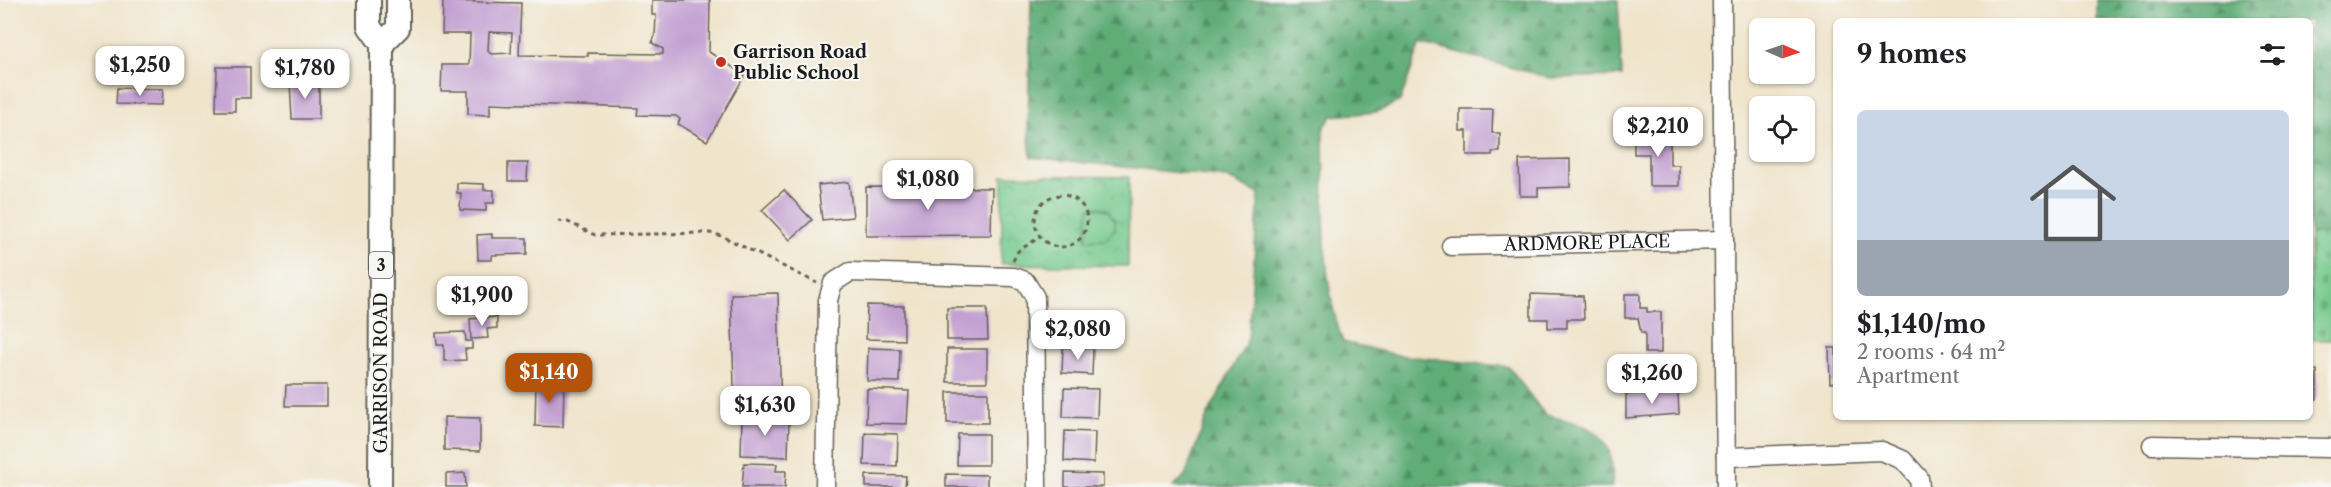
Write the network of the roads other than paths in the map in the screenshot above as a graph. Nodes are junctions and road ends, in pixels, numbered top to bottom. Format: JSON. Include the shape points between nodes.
{"nodes":[{"id":1,"x":369,"y":0,"type":"edge"},
{"id":2,"x":398,"y":0,"type":"edge"},
{"id":3,"x":1722,"y":0,"type":"edge"},
{"id":4,"x":382,"y":44,"type":"junction"},
{"id":5,"x":1724,"y":240,"type":"junction"},
{"id":6,"x":1451,"y":246,"type":"dead end"},
{"id":7,"x":2152,"y":445,"type":"dead end"},
{"id":8,"x":2331,"y":448,"type":"edge"},
{"id":9,"x":1726,"y":457,"type":"junction"},
{"id":10,"x":380,"y":487,"type":"edge"},
{"id":11,"x":825,"y":487,"type":"edge"},
{"id":12,"x":1037,"y":487,"type":"edge"},
{"id":13,"x":1726,"y":487,"type":"edge"},
{"id":14,"x":1920,"y":487,"type":"edge"}],
"edges":[{"from":1,"to":4,"type":"main road","name":"GARRISON ROAD","number":"3","via":[[369,26]]},
{"from":2,"to":4,"type":"main road","via":[[398,28]]},
{"from":3,"to":5,"type":"street"},
{"from":4,"to":10,"type":"main road","name":"GARRISON ROAD","number":"3"},
{"from":5,"to":6,"type":"street","name":"ARDMORE PLACE"},
{"from":5,"to":9,"type":"street"},
{"from":7,"to":8,"type":"street"},
{"from":9,"to":13,"type":"street"},
{"from":9,"to":14,"type":"street","via":[[1882,451],[1903,460],[1920,478]]},
{"from":11,"to":12,"type":"street","via":[[826,328],[830,289],[839,277],[850,272],[1010,277],[1025,281],[1035,297]]}]}
